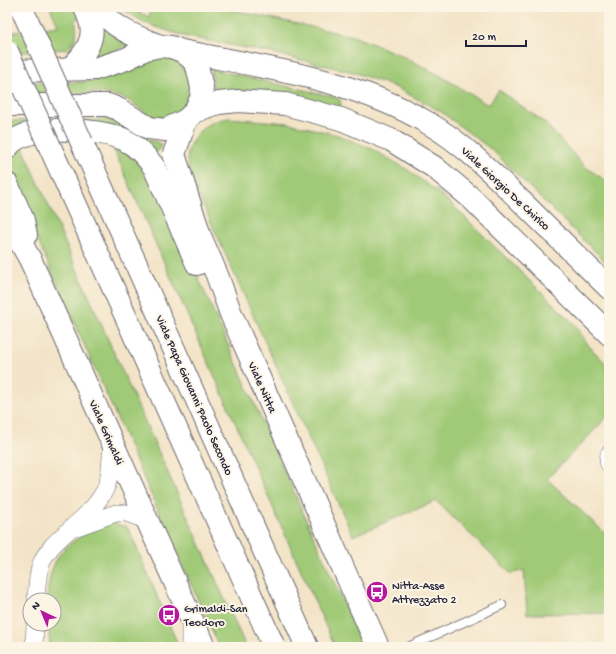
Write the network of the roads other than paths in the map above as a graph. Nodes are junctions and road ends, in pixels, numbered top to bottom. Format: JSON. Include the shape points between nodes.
{"nodes":[{"id":1,"x":21,"y":7,"type":"edge"},
{"id":2,"x":85,"y":7,"type":"edge"},
{"id":3,"x":99,"y":7,"type":"edge"},
{"id":4,"x":160,"y":46,"type":"junction"},
{"id":5,"x":7,"y":51,"type":"edge"},
{"id":6,"x":182,"y":52,"type":"junction"},
{"id":7,"x":70,"y":69,"type":"junction"},
{"id":8,"x":7,"y":71,"type":"edge"},
{"id":9,"x":7,"y":105,"type":"edge"},
{"id":10,"x":190,"y":116,"type":"junction"},
{"id":11,"x":7,"y":148,"type":"edge"},
{"id":12,"x":7,"y":184,"type":"edge"},
{"id":13,"x":7,"y":219,"type":"edge"},
{"id":14,"x":30,"y":259,"type":"junction"},
{"id":15,"x":609,"y":288,"type":"edge"},
{"id":16,"x":231,"y":314,"type":"junction"},
{"id":17,"x":609,"y":334,"type":"edge"},
{"id":18,"x":112,"y":441,"type":"junction"},
{"id":19,"x":609,"y":454,"type":"edge"},
{"id":20,"x":609,"y":464,"type":"edge"},
{"id":21,"x":146,"y":520,"type":"junction"},
{"id":22,"x":70,"y":530,"type":"junction"},
{"id":23,"x":37,"y":592,"type":"edge"},
{"id":24,"x":502,"y":605,"type":"dead end"},
{"id":25,"x":189,"y":615,"type":"junction"},
{"id":26,"x":35,"y":632,"type":"edge"},
{"id":27,"x":34,"y":647,"type":"edge"},
{"id":28,"x":190,"y":647,"type":"edge"},
{"id":29,"x":204,"y":647,"type":"edge"},
{"id":30,"x":274,"y":647,"type":"edge"},
{"id":31,"x":307,"y":647,"type":"edge"},
{"id":32,"x":378,"y":647,"type":"edge"},
{"id":33,"x":408,"y":647,"type":"edge"}],
"edges":[{"from":1,"to":31,"type":"main road","name":"Viale Papa Giovanni Paolo Secondo","bridge":true},
{"from":2,"to":7,"type":"main road","via":[[92,26],[90,40],[85,54]]},
{"from":3,"to":4,"type":"main road","name":"Viale Giorgio De Chirico","via":[[111,21],[129,34]]},
{"from":4,"to":6,"type":"main road","name":"Viale Giorgio De Chirico","via":[[171,46]]},
{"from":4,"to":7,"type":"main road","via":[[95,69]]},
{"from":5,"to":30,"type":"main road","bridge":true},
{"from":6,"to":10,"type":"main road","name":"Viale Nitta","via":[[197,66],[202,88],[201,99]]},
{"from":6,"to":15,"type":"main road","name":"Viale Giorgio De Chirico","via":[[323,80],[388,102],[429,123],[489,170]]},
{"from":7,"to":8,"type":"main road"},
{"from":9,"to":10,"type":"main road","via":[[108,105],[149,128],[165,130]]},
{"from":10,"to":16,"type":"main road","name":"Viale Nitta","via":[[174,154],[200,236]]},
{"from":10,"to":17,"type":"main road","via":[[219,103],[238,101],[285,104],[341,118],[391,140],[434,167],[470,197]]},
{"from":11,"to":16,"type":"main road","via":[[16,139],[28,134],[71,129],[116,136],[134,146],[154,167],[205,282]]},
{"from":12,"to":14,"type":"main road","via":[[23,220]]},
{"from":13,"to":14,"type":"main road","name":"Viale Grimaldi"},
{"from":14,"to":18,"type":"main road","name":"Viale Grimaldi"},
{"from":16,"to":32,"type":"main road","name":"Viale Nitta"},
{"from":18,"to":21,"type":"main road","name":"Viale Grimaldi"},
{"from":18,"to":22,"type":"street","via":[[107,484],[91,510]]},
{"from":19,"to":20,"type":"street"},
{"from":21,"to":22,"type":"street","via":[[126,513],[116,513]]},
{"from":21,"to":25,"type":"main road","name":"Viale Grimaldi"},
{"from":22,"to":23,"type":"street","via":[[58,539],[41,563]]},
{"from":24,"to":33,"type":"lane"},
{"from":25,"to":28,"type":"street"},
{"from":25,"to":29,"type":"main road","name":"Viale Grimaldi"},
{"from":26,"to":27,"type":"street"}]}
